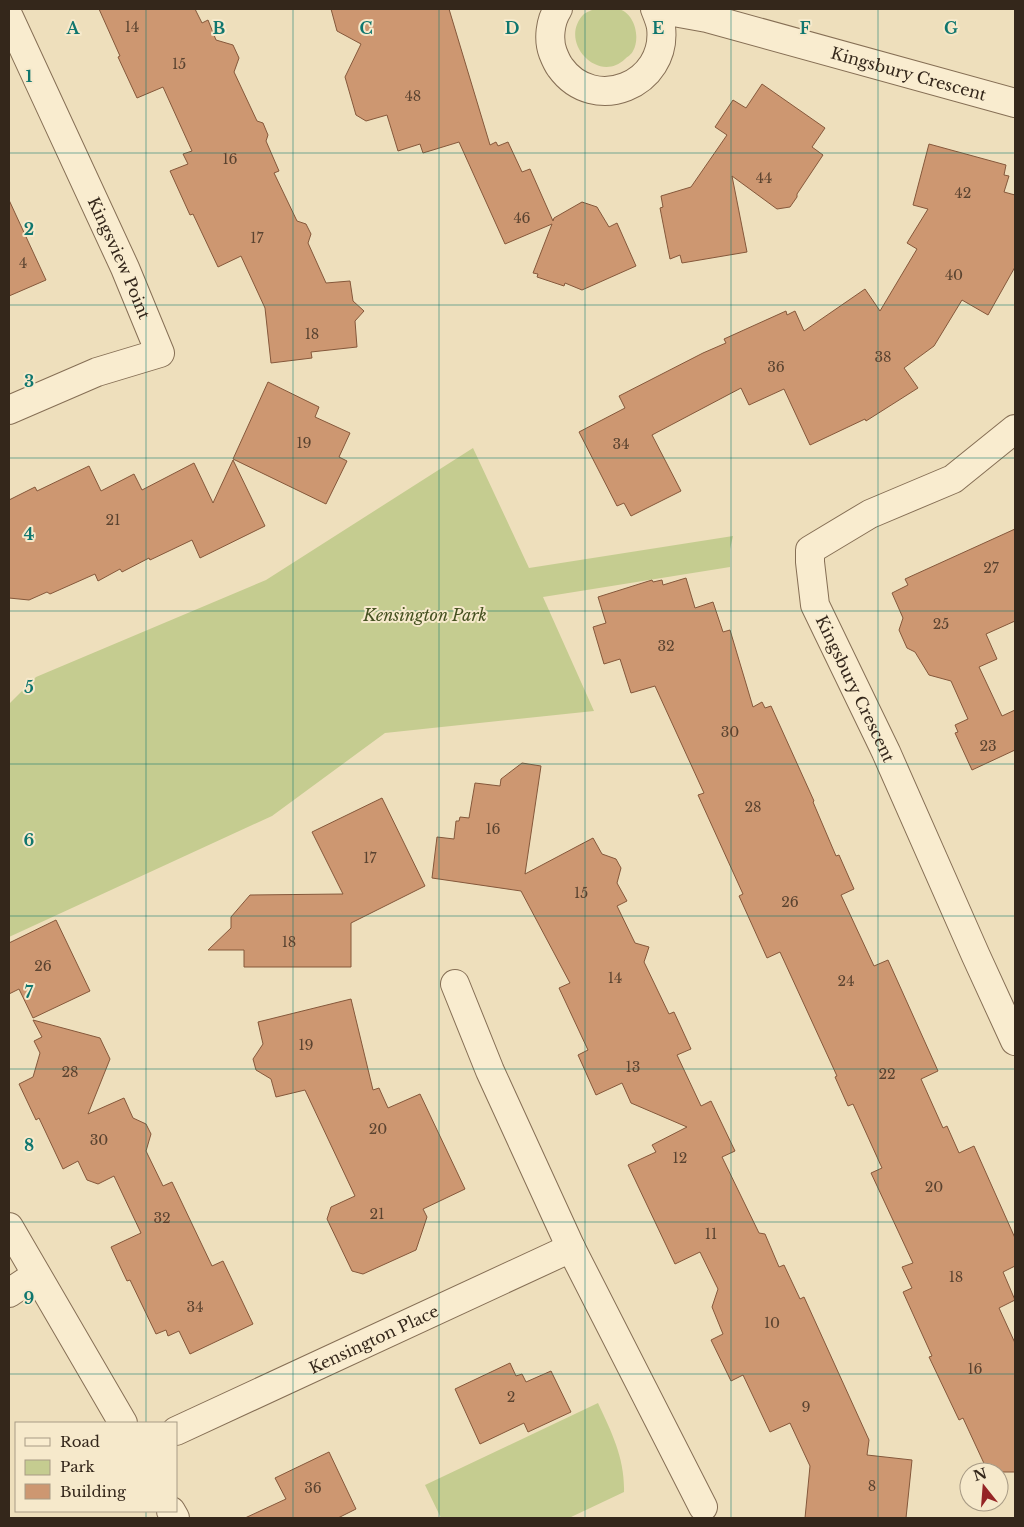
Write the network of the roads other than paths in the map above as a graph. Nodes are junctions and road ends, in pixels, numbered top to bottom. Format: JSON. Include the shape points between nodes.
{"nodes":[{"id":1,"x":558,"y":9,"type":"edge"},
{"id":2,"x":656,"y":9,"type":"edge"},
{"id":3,"x":9,"y":17,"type":"edge"},
{"id":4,"x":1015,"y":103,"type":"edge"},
{"id":5,"x":9,"y":410,"type":"edge"},
{"id":6,"x":1015,"y":429,"type":"edge"},
{"id":7,"x":455,"y":984,"type":"dead end"},
{"id":8,"x":1015,"y":1041,"type":"edge"},
{"id":9,"x":9,"y":1227,"type":"edge"},
{"id":10,"x":571,"y":1248,"type":"junction"},
{"id":11,"x":36,"y":1275,"type":"junction"},
{"id":12,"x":9,"y":1293,"type":"edge"},
{"id":13,"x":122,"y":1422,"type":"edge"},
{"id":14,"x":178,"y":1430,"type":"edge"},
{"id":15,"x":703,"y":1507,"type":"dead end"}],
"edges":[{"from":1,"to":2,"type":"street","name":"Kingsbury Crescent","via":[[550,32],[559,66],[581,85],[608,92],[626,88],[643,78],[655,63],[661,45],[661,26]]},
{"from":2,"to":4,"type":"street","name":"Kingsbury Crescent","via":[[707,18]]},
{"from":3,"to":5,"type":"street","name":"Kingsview Point","via":[[125,268],[160,353],[97,372]]},
{"from":6,"to":8,"type":"street","name":"Kingsbury Crescent","via":[[953,480],[870,514],[810,550],[810,562],[815,605],[886,752]]},
{"from":7,"to":10,"type":"street","via":[[490,1071]]},
{"from":9,"to":11,"type":"street"},
{"from":10,"to":14,"type":"street","name":"Kensington Place"},
{"from":10,"to":15,"type":"street"},
{"from":11,"to":12,"type":"street"},
{"from":11,"to":13,"type":"street"}]}
